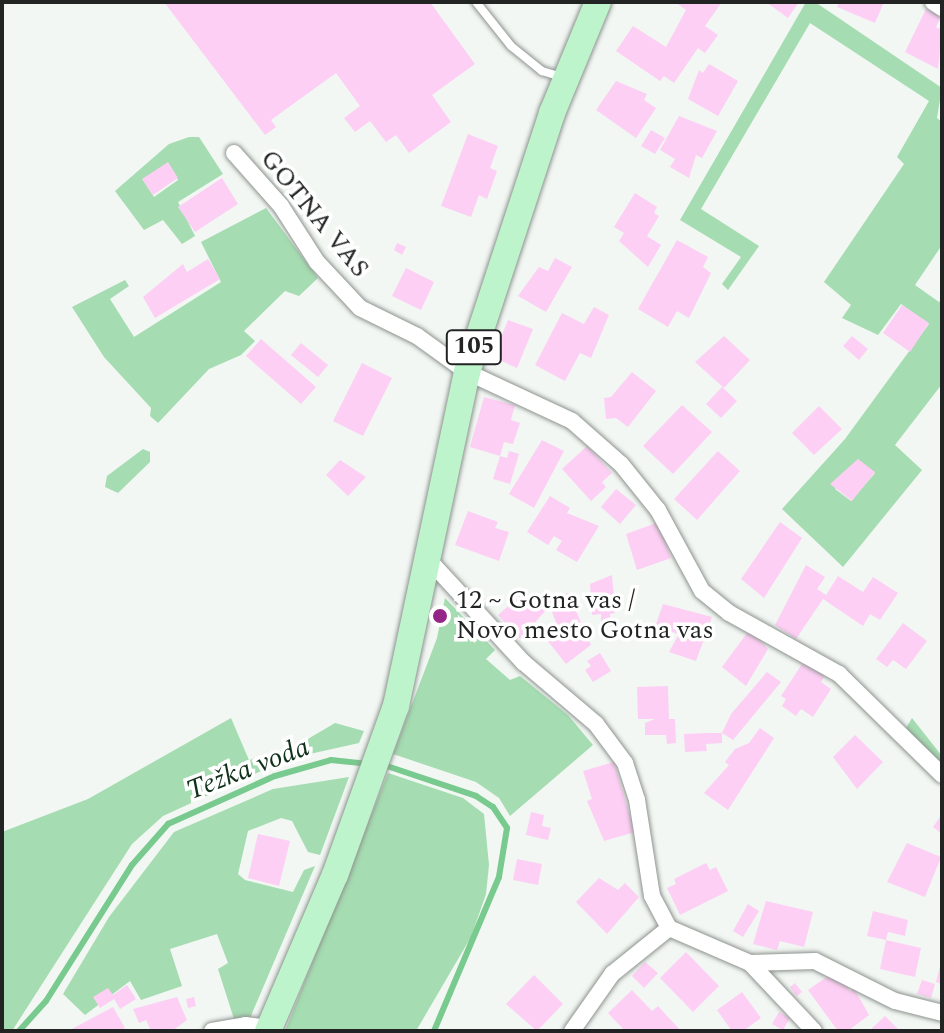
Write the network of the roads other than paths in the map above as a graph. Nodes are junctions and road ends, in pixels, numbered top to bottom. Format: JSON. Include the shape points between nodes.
{"nodes":[{"id":1,"x":476,"y":2,"type":"edge"},
{"id":2,"x":598,"y":2,"type":"edge"},
{"id":3,"x":933,"y":2,"type":"edge"},
{"id":4,"x":942,"y":8,"type":"edge"},
{"id":5,"x":567,"y":78,"type":"junction"},
{"id":6,"x":234,"y":153,"type":"dead end"},
{"id":7,"x":467,"y":372,"type":"junction"},
{"id":8,"x":427,"y":558,"type":"junction"},
{"id":9,"x":942,"y":775,"type":"edge"},
{"id":10,"x":669,"y":928,"type":"junction"},
{"id":11,"x":750,"y":963,"type":"junction"},
{"id":12,"x":942,"y":1013,"type":"edge"},
{"id":13,"x":269,"y":1030,"type":"edge"},
{"id":14,"x":212,"y":1031,"type":"edge"},
{"id":15,"x":572,"y":1031,"type":"edge"},
{"id":16,"x":814,"y":1031,"type":"edge"}],
"edges":[{"from":1,"to":5,"type":"lane","via":[[511,46],[542,71]]},
{"from":2,"to":5,"type":"main road","number":"105"},
{"from":3,"to":4,"type":"street"},
{"from":5,"to":7,"type":"main road","number":"105"},
{"from":6,"to":7,"type":"street","name":"GOTNA VAS","via":[[281,206],[317,262],[360,308],[417,336]]},
{"from":7,"to":8,"type":"main road","number":"105"},
{"from":7,"to":9,"type":"street","name":"GOTNA VAS","via":[[572,421],[621,464],[658,510],[702,591],[729,613],[839,674]]},
{"from":8,"to":10,"type":"street","via":[[523,662],[596,724],[625,763],[637,800],[652,896]]},
{"from":8,"to":13,"type":"main road","number":"105","via":[[396,706]]},
{"from":10,"to":11,"type":"street"},
{"from":10,"to":15,"type":"street","via":[[612,974]]},
{"from":11,"to":12,"type":"street","via":[[815,961],[895,1001]]},
{"from":11,"to":16,"type":"street"},
{"from":13,"to":14,"type":"street","via":[[245,1025]]}]}
